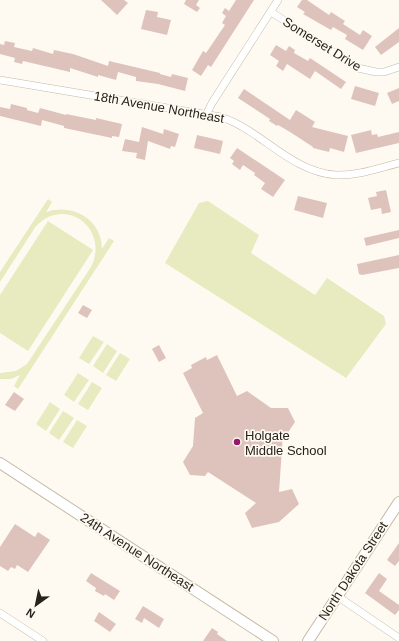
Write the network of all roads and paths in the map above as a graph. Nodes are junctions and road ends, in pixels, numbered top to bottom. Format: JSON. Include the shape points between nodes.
{"nodes":[{"id":1,"x":278,"y":0,"type":"edge"},
{"id":2,"x":271,"y":12,"type":"junction"},
{"id":3,"x":399,"y":67,"type":"edge"},
{"id":4,"x":0,"y":80,"type":"edge"},
{"id":5,"x":206,"y":115,"type":"junction"},
{"id":6,"x":399,"y":163,"type":"edge"},
{"id":7,"x":0,"y":463,"type":"edge"},
{"id":8,"x":399,"y":502,"type":"edge"},
{"id":9,"x":396,"y":514,"type":"edge"},
{"id":10,"x":337,"y":596,"type":"junction"},
{"id":11,"x":0,"y":613,"type":"edge"},
{"id":12,"x":399,"y":638,"type":"edge"},
{"id":13,"x":43,"y":641,"type":"edge"},
{"id":14,"x":273,"y":641,"type":"edge"},
{"id":15,"x":308,"y":641,"type":"edge"}],
"edges":[{"from":1,"to":2,"type":"street"},
{"from":2,"to":3,"type":"street","name":"Somerset Drive","via":[[358,68],[384,72]]},
{"from":2,"to":5,"type":"street"},
{"from":4,"to":5,"type":"street","name":"18th Avenue Northeast"},
{"from":5,"to":6,"type":"street","name":"18th Avenue Northeast","via":[[221,117],[237,124],[298,163],[315,170],[343,175]]},
{"from":7,"to":14,"type":"main road","name":"24th Avenue Northeast"},
{"from":8,"to":9,"type":"main road","name":"North Dakota Street"},
{"from":9,"to":10,"type":"main road","name":"North Dakota Street"},
{"from":10,"to":12,"type":"street"},
{"from":10,"to":15,"type":"main road","name":"North Dakota Street"},
{"from":11,"to":13,"type":"street"}]}
